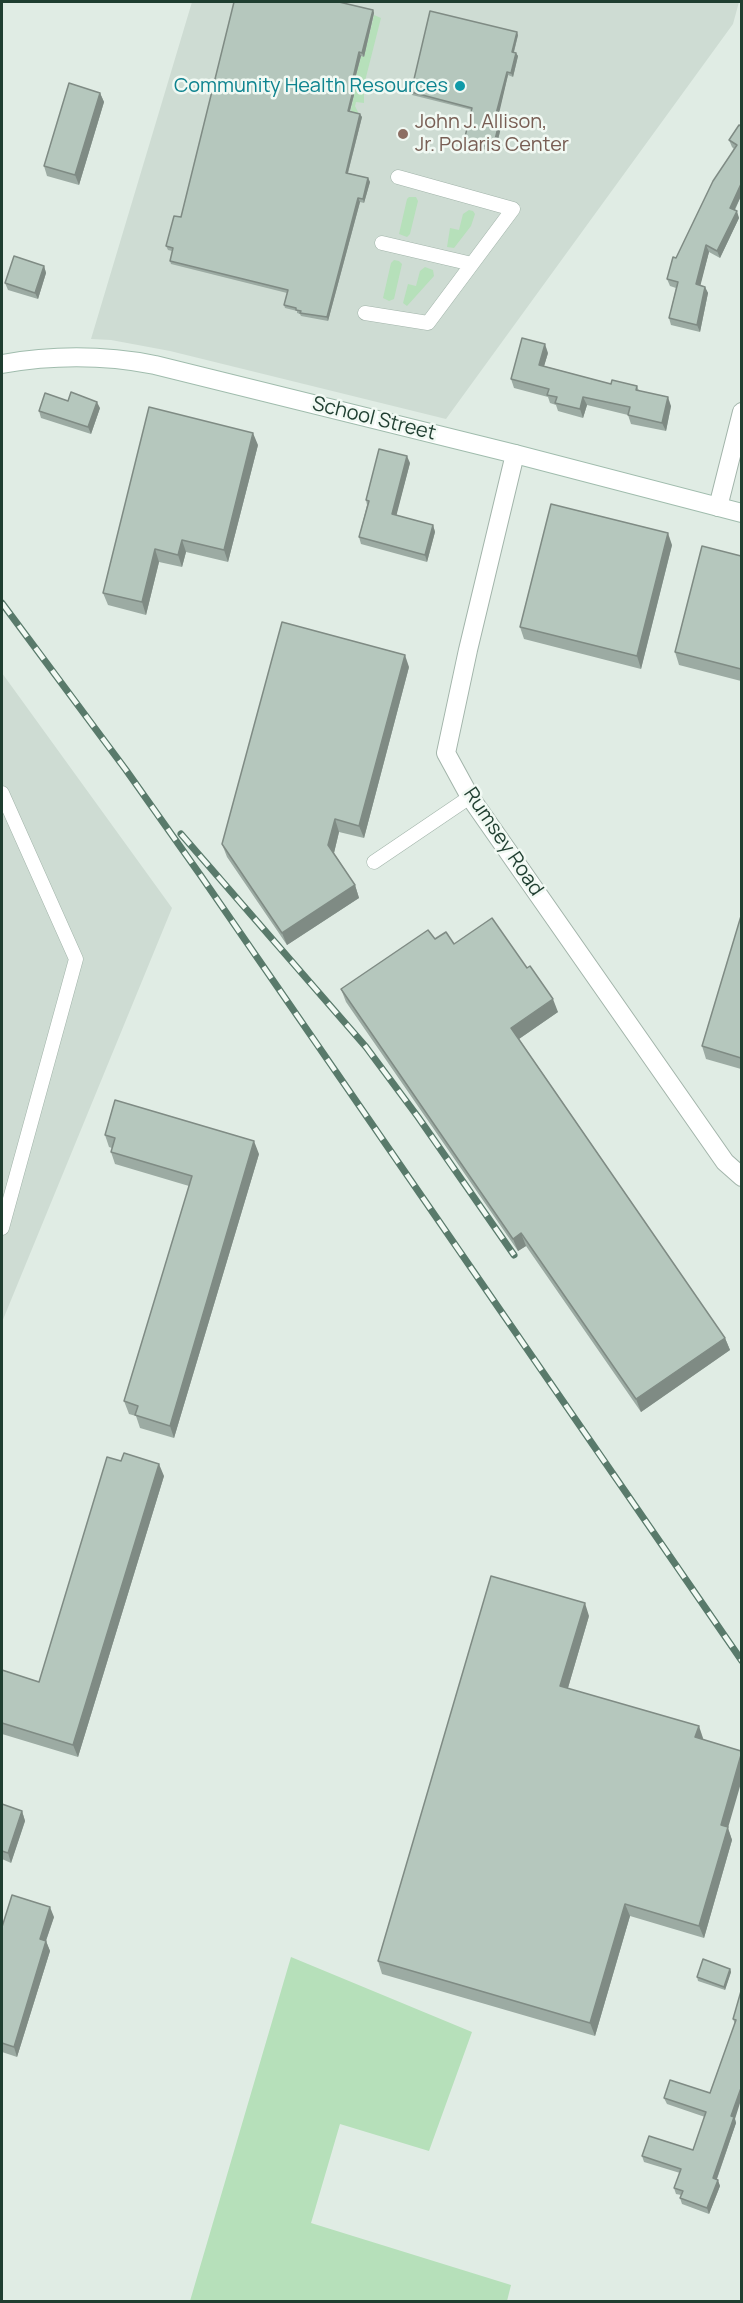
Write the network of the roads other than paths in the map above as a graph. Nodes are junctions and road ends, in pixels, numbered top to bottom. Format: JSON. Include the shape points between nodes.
{"nodes":[{"id":1,"x":398,"y":177,"type":"dead end"},
{"id":2,"x":382,"y":243,"type":"dead end"},
{"id":3,"x":472,"y":264,"type":"junction"},
{"id":4,"x":365,"y":313,"type":"dead end"},
{"id":5,"x":2,"y":364,"type":"edge"},
{"id":6,"x":741,"y":412,"type":"edge"},
{"id":7,"x":515,"y":454,"type":"junction"},
{"id":8,"x":718,"y":507,"type":"junction"},
{"id":9,"x":741,"y":513,"type":"edge"},
{"id":10,"x":2,"y":793,"type":"edge"},
{"id":11,"x":470,"y":797,"type":"junction"},
{"id":12,"x":374,"y":862,"type":"dead end"},
{"id":13,"x":741,"y":1177,"type":"edge"},
{"id":14,"x":2,"y":1228,"type":"edge"}],
"edges":[{"from":1,"to":3,"type":"lane","via":[[513,209]]},
{"from":2,"to":3,"type":"lane"},
{"from":3,"to":4,"type":"lane","via":[[428,323]]},
{"from":5,"to":7,"type":"street","name":"School Street","via":[[70,357],[137,361]]},
{"from":6,"to":8,"type":"street"},
{"from":7,"to":8,"type":"street","name":"School Street"},
{"from":7,"to":11,"type":"street","name":"Rumsey Road","via":[[447,753]]},
{"from":8,"to":9,"type":"street","name":"School Street"},
{"from":10,"to":14,"type":"lane","via":[[76,959]]},
{"from":11,"to":12,"type":"lane"},
{"from":11,"to":13,"type":"street","name":"Rumsey Road","via":[[725,1162]]}]}
